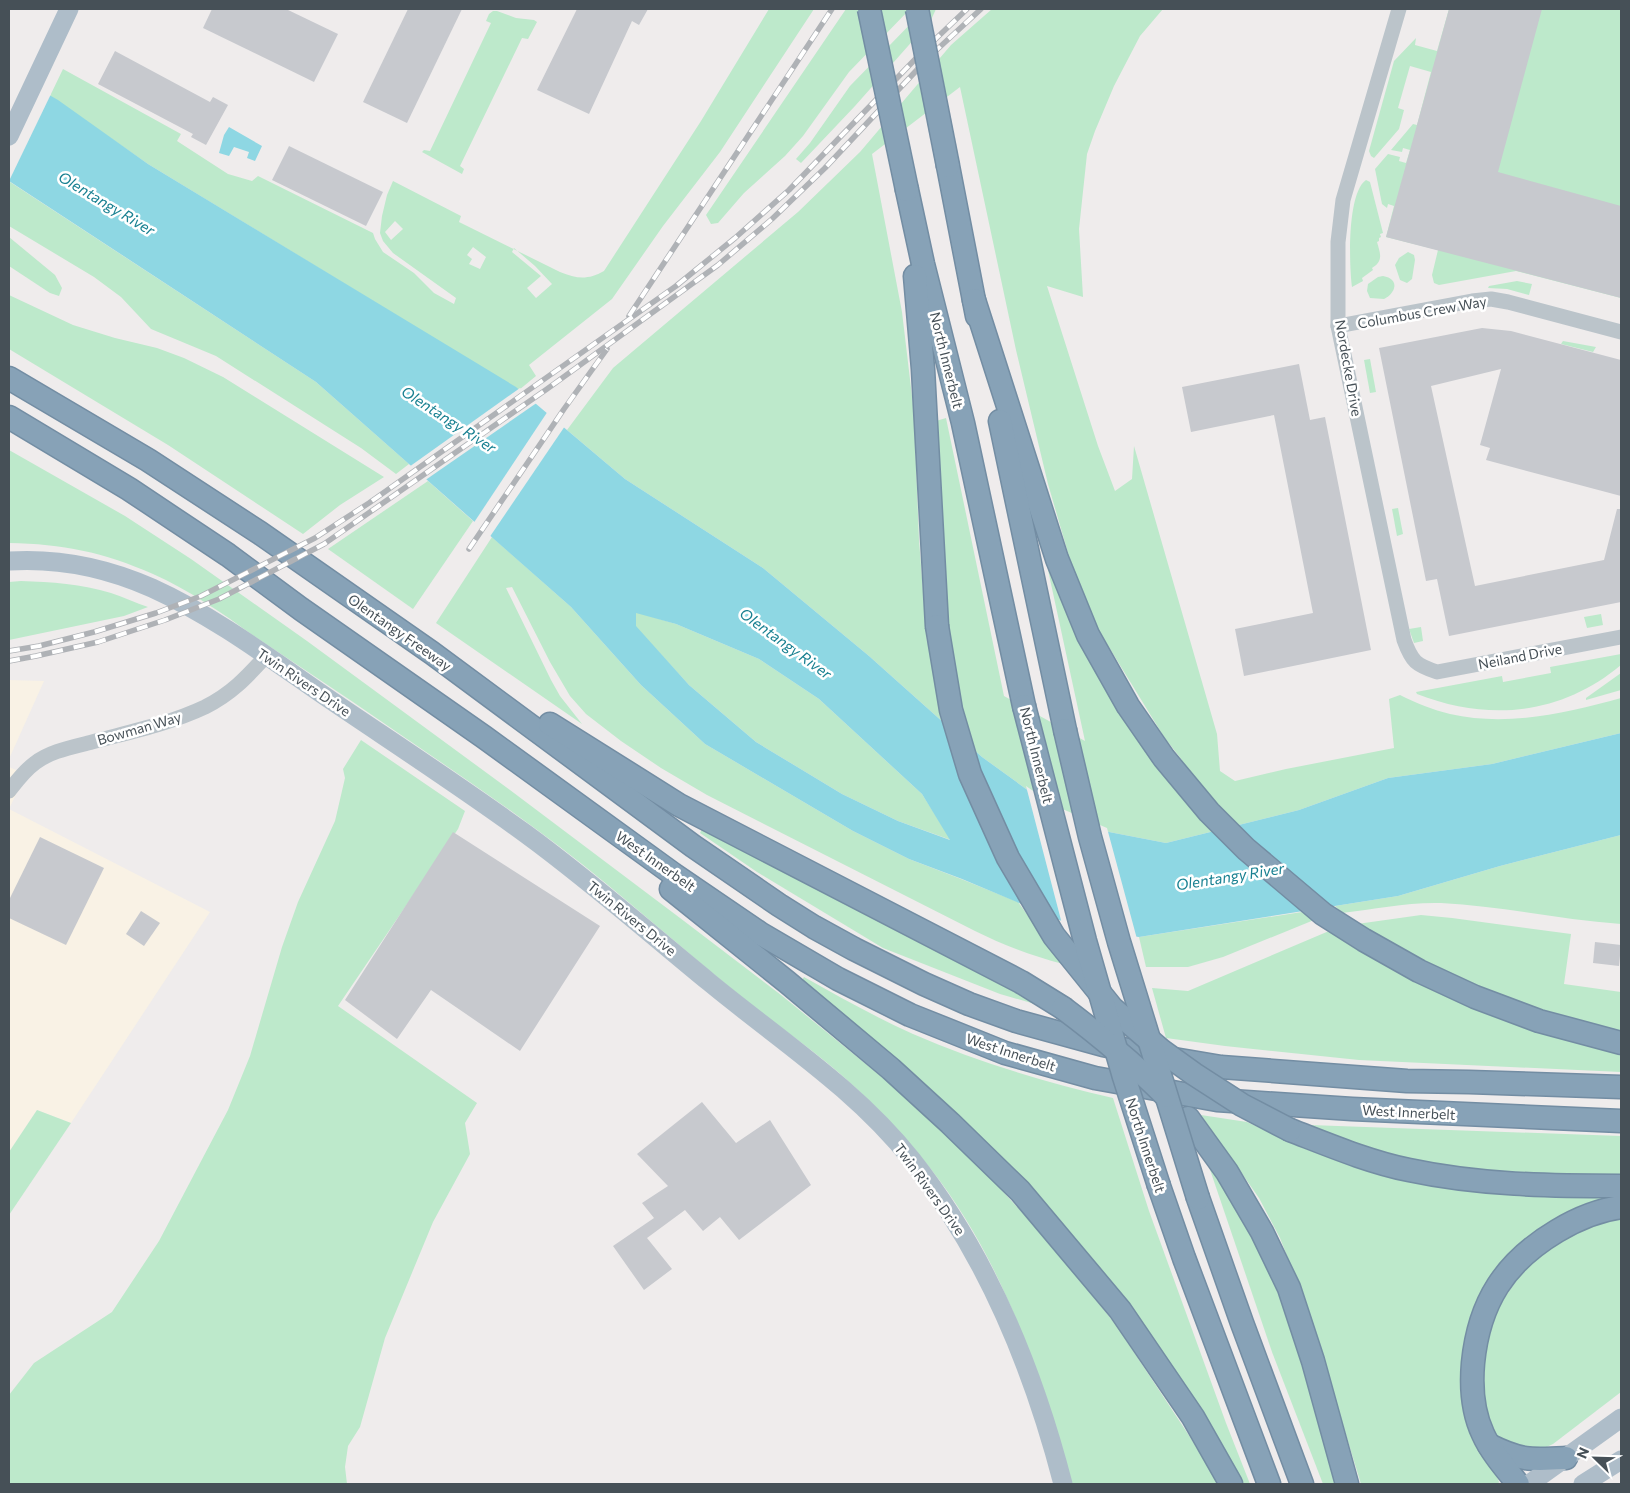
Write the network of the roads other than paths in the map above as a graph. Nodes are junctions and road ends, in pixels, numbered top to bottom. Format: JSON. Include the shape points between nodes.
{"nodes":[{"id":1,"x":69,"y":9,"type":"edge"},
{"id":2,"x":869,"y":9,"type":"edge"},
{"id":3,"x":917,"y":9,"type":"edge"},
{"id":4,"x":1399,"y":9,"type":"edge"},
{"id":5,"x":9,"y":136,"type":"edge"},
{"id":6,"x":907,"y":190,"type":"junction"},
{"id":7,"x":974,"y":300,"type":"junction"},
{"id":8,"x":1338,"y":326,"type":"junction"},
{"id":9,"x":1621,"y":332,"type":"edge"},
{"id":10,"x":9,"y":378,"type":"edge"},
{"id":11,"x":9,"y":417,"type":"edge"},
{"id":12,"x":9,"y":561,"type":"edge"},
{"id":13,"x":1621,"y":637,"type":"edge"},
{"id":14,"x":266,"y":656,"type":"junction"},
{"id":15,"x":442,"y":660,"type":"junction"},
{"id":16,"x":1420,"y":666,"type":"joint"},
{"id":17,"x":484,"y":737,"type":"junction"},
{"id":18,"x":9,"y":792,"type":"edge"},
{"id":19,"x":1621,"y":1043,"type":"edge"},
{"id":20,"x":1621,"y":1087,"type":"edge"},
{"id":21,"x":1621,"y":1121,"type":"edge"},
{"id":22,"x":1621,"y":1186,"type":"edge"},
{"id":23,"x":1621,"y":1207,"type":"edge"},
{"id":24,"x":1621,"y":1418,"type":"edge"},
{"id":25,"x":1488,"y":1445,"type":"junction"},
{"id":26,"x":1566,"y":1458,"type":"junction"},
{"id":27,"x":1621,"y":1460,"type":"edge"},
{"id":28,"x":1063,"y":1484,"type":"edge"},
{"id":29,"x":1231,"y":1484,"type":"edge"},
{"id":30,"x":1268,"y":1484,"type":"edge"},
{"id":31,"x":1302,"y":1484,"type":"edge"},
{"id":32,"x":1347,"y":1484,"type":"edge"},
{"id":33,"x":1518,"y":1484,"type":"edge"},
{"id":34,"x":1529,"y":1484,"type":"edge"},
{"id":35,"x":1582,"y":1484,"type":"edge"}],
"edges":[{"from":1,"to":5,"type":"main road"},
{"from":2,"to":6,"type":"highway","name":"North Innerbelt","bridge":true},
{"from":3,"to":7,"type":"highway","bridge":true},
{"from":4,"to":8,"type":"street","name":"Nordecke Drive","via":[[1343,200],[1338,242]]},
{"from":6,"to":22,"type":"highway","bridge":true,"via":[[923,369],[937,626],[951,710],[970,774],[1008,858],[1054,936],[1112,1008],[1162,1051],[1242,1105],[1290,1130],[1342,1150],[1418,1172],[1544,1186]]},
{"from":6,"to":30,"type":"highway","name":"North Innerbelt","bridge":true,"via":[[963,423],[1024,706],[1085,941],[1159,1186]]},
{"from":7,"to":19,"type":"highway","via":[[1057,559],[1088,635],[1128,706],[1164,758],[1209,812],[1246,849],[1323,914],[1364,940],[1475,997],[1539,1021]]},
{"from":7,"to":31,"type":"highway","bridge":true,"via":[[1065,730],[1119,942],[1198,1198]]},
{"from":8,"to":9,"type":"street","name":"Columbus Crew Way","via":[[1491,299]]},
{"from":8,"to":16,"type":"street","name":"Nordecke Drive","via":[[1404,640],[1409,654]]},
{"from":10,"to":15,"type":"highway","name":"Olentangy Freeway","via":[[260,533]]},
{"from":11,"to":17,"type":"highway","via":[[130,489],[228,555]]},
{"from":12,"to":14,"type":"main road","name":"Twin Rivers Drive","via":[[55,561],[126,578],[202,615]]},
{"from":13,"to":16,"type":"street","name":"Neiland Drive","via":[[1437,672]]},
{"from":14,"to":18,"type":"street","name":"Bowman Way","via":[[244,681],[204,707],[171,720],[54,754],[36,762]]},
{"from":14,"to":28,"type":"main road","name":"Twin Rivers Drive","via":[[527,834],[829,1076],[885,1128],[944,1204],[982,1267],[1026,1364]]},
{"from":15,"to":20,"type":"highway","name":"Olentangy Freeway","via":[[693,846],[779,905],[814,927],[969,1004],[1016,1021],[1103,1045],[1221,1067],[1407,1081]]},
{"from":15,"to":32,"type":"highway","bridge":true,"via":[[679,805],[1021,982],[1062,1008],[1136,1067],[1188,1118],[1227,1172],[1262,1232],[1289,1288]]},
{"from":17,"to":21,"type":"highway","name":"West Innerbelt","via":[[761,934],[838,979],[910,1015],[1005,1053],[1095,1078],[1217,1100]]},
{"from":17,"to":29,"type":"highway","via":[[891,1069],[1020,1191],[1120,1310],[1193,1417]]},
{"from":23,"to":25,"type":"highway","via":[[1572,1222],[1537,1243],[1514,1263],[1494,1292],[1474,1348],[1472,1378],[1475,1410]]},
{"from":24,"to":26,"type":"main road"},
{"from":25,"to":26,"type":"highway","via":[[1524,1459]]},
{"from":25,"to":33,"type":"highway"},
{"from":26,"to":34,"type":"main road"},
{"from":27,"to":35,"type":"main road"}]}
